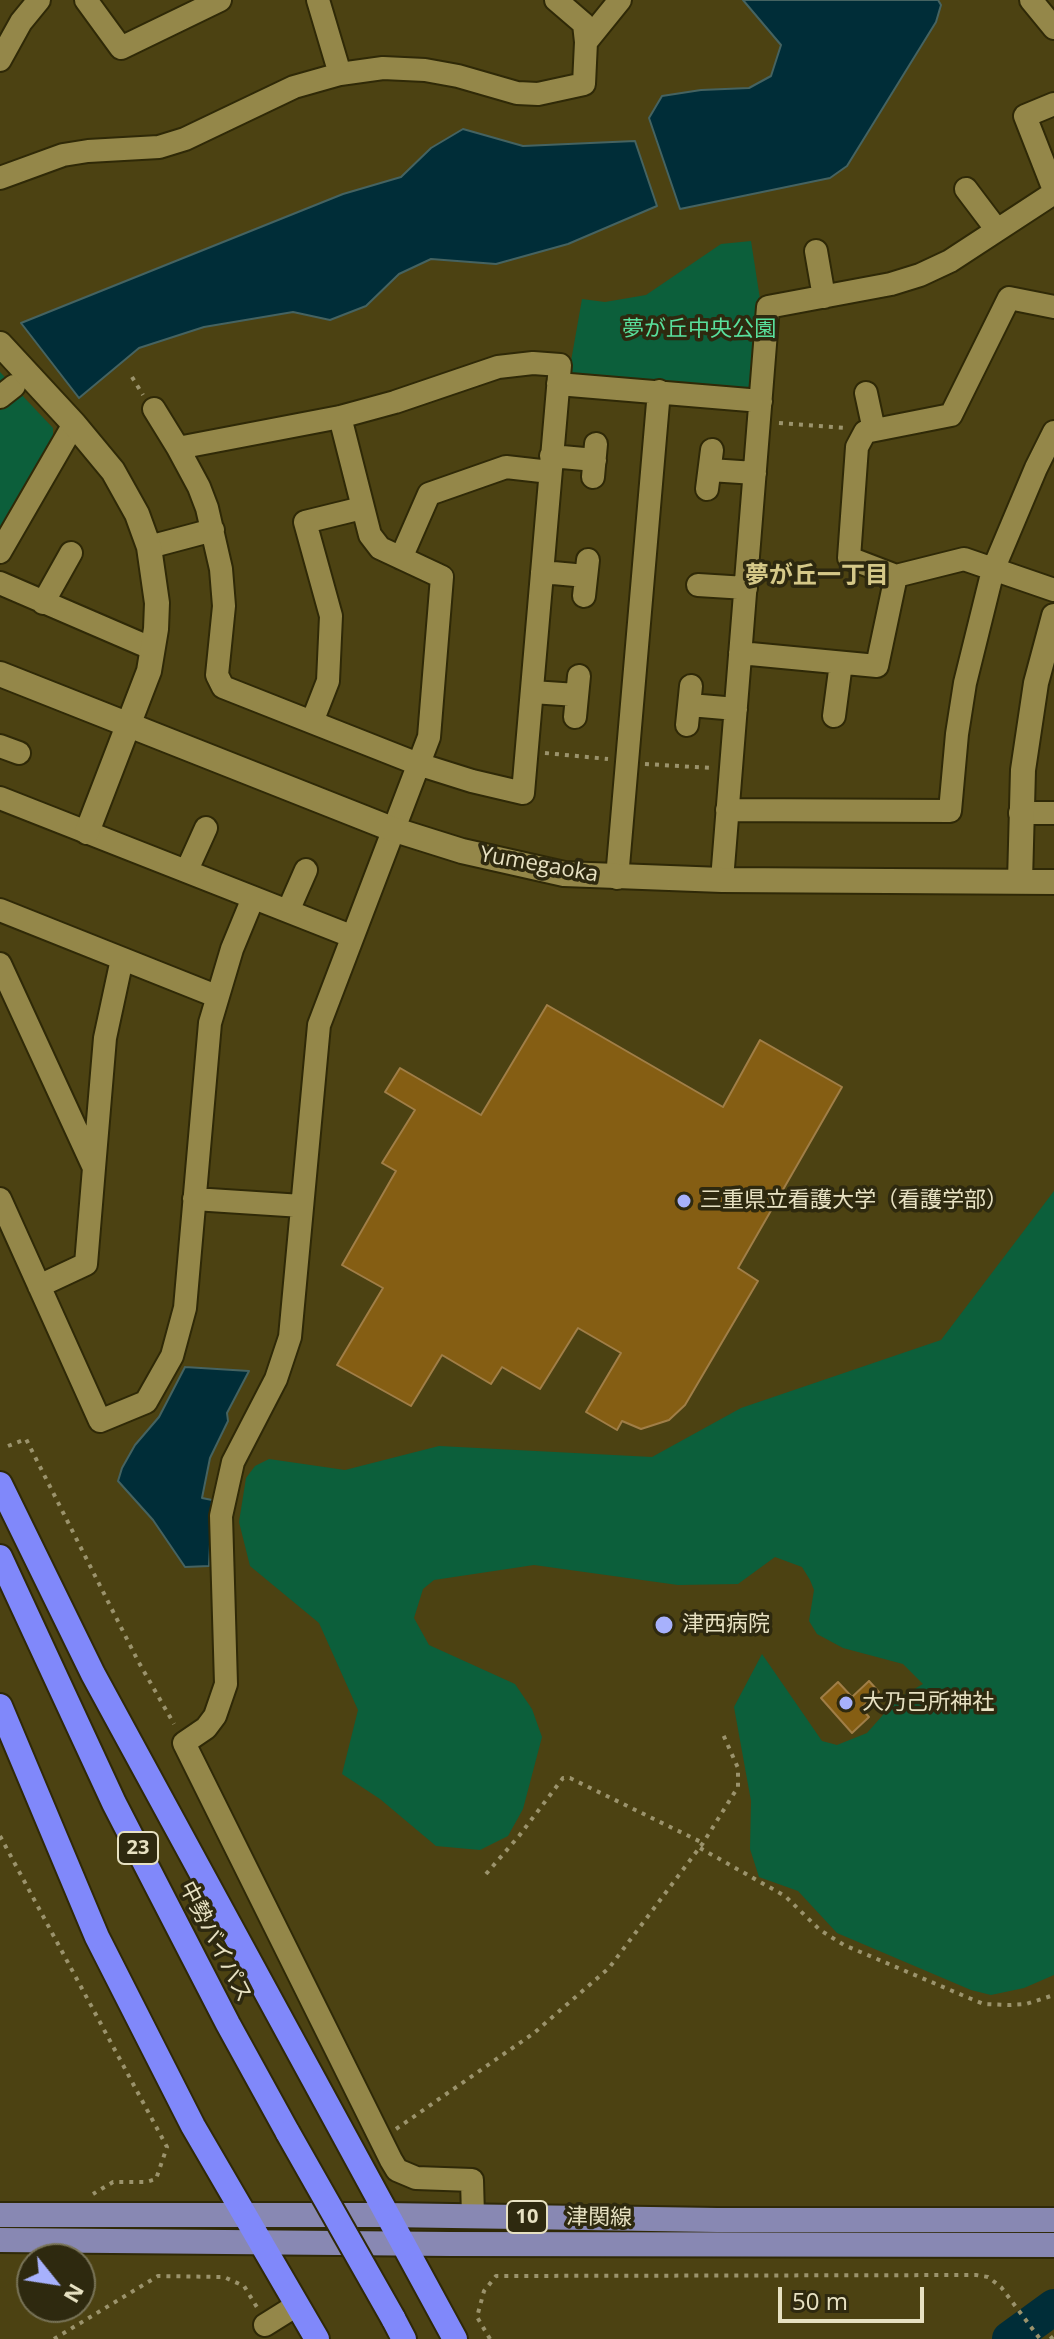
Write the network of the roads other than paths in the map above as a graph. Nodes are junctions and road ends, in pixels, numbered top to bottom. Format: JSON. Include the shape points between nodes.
{"nodes":[{"id":1,"x":39,"y":0,"type":"edge"},
{"id":2,"x":86,"y":0,"type":"edge"},
{"id":3,"x":220,"y":0,"type":"edge"},
{"id":4,"x":318,"y":0,"type":"edge"},
{"id":5,"x":556,"y":0,"type":"edge"},
{"id":6,"x":620,"y":0,"type":"edge"},
{"id":7,"x":1031,"y":0,"type":"edge"},
{"id":8,"x":1054,"y":28,"type":"edge"},
{"id":9,"x":586,"y":42,"type":"junction"},
{"id":10,"x":0,"y":60,"type":"edge"},
{"id":11,"x":340,"y":74,"type":"junction"},
{"id":12,"x":1054,"y":104,"type":"edge"},
{"id":13,"x":0,"y":178,"type":"edge"},
{"id":14,"x":966,"y":189,"type":"dead end"},
{"id":15,"x":1054,"y":192,"type":"edge"},
{"id":16,"x":997,"y":230,"type":"junction"},
{"id":17,"x":817,"y":251,"type":"dead end"},
{"id":18,"x":824,"y":297,"type":"junction"},
{"id":19,"x":1054,"y":307,"type":"edge"},
{"id":20,"x":0,"y":344,"type":"edge"},
{"id":21,"x":558,"y":384,"type":"junction"},
{"id":22,"x":659,"y":391,"type":"junction"},
{"id":23,"x":866,"y":393,"type":"dead end"},
{"id":24,"x":154,"y":409,"type":"dead end"},
{"id":25,"x":760,"y":411,"type":"junction"},
{"id":26,"x":340,"y":417,"type":"junction"},
{"id":27,"x":74,"y":424,"type":"junction"},
{"id":28,"x":1054,"y":432,"type":"edge"},
{"id":29,"x":868,"y":433,"type":"junction"},
{"id":30,"x":178,"y":448,"type":"junction"},
{"id":31,"x":595,"y":460,"type":"dead end"},
{"id":32,"x":551,"y":464,"type":"junction"},
{"id":33,"x":710,"y":470,"type":"dead end"},
{"id":34,"x":755,"y":473,"type":"junction"},
{"id":35,"x":362,"y":508,"type":"junction"},
{"id":36,"x":213,"y":530,"type":"junction"},
{"id":37,"x":149,"y":547,"type":"junction"},
{"id":38,"x":0,"y":552,"type":"edge"},
{"id":39,"x":71,"y":553,"type":"dead end"},
{"id":40,"x":401,"y":558,"type":"junction"},
{"id":41,"x":993,"y":570,"type":"junction"},
{"id":42,"x":542,"y":572,"type":"junction"},
{"id":43,"x":896,"y":576,"type":"junction"},
{"id":44,"x":586,"y":577,"type":"dead end"},
{"id":45,"x":0,"y":583,"type":"edge"},
{"id":46,"x":698,"y":585,"type":"dead end"},
{"id":47,"x":746,"y":588,"type":"junction"},
{"id":48,"x":1054,"y":590,"type":"edge"},
{"id":49,"x":43,"y":603,"type":"junction"},
{"id":50,"x":1054,"y":616,"type":"edge"},
{"id":51,"x":153,"y":649,"type":"junction"},
{"id":52,"x":740,"y":653,"type":"junction"},
{"id":53,"x":841,"y":663,"type":"junction"},
{"id":54,"x":0,"y":674,"type":"edge"},
{"id":55,"x":532,"y":692,"type":"junction"},
{"id":56,"x":577,"y":696,"type":"dead end"},
{"id":57,"x":689,"y":705,"type":"dead end"},
{"id":58,"x":736,"y":709,"type":"junction"},
{"id":59,"x":835,"y":716,"type":"dead end"},
{"id":60,"x":312,"y":722,"type":"junction"},
{"id":61,"x":129,"y":724,"type":"junction"},
{"id":62,"x":418,"y":764,"type":"junction"},
{"id":63,"x":0,"y":798,"type":"edge"},
{"id":64,"x":727,"y":810,"type":"junction"},
{"id":65,"x":1020,"y":813,"type":"junction"},
{"id":66,"x":1054,"y":813,"type":"edge"},
{"id":67,"x":204,"y":828,"type":"dead end"},
{"id":68,"x":392,"y":829,"type":"junction"},
{"id":69,"x":87,"y":832,"type":"junction"},
{"id":70,"x":187,"y":870,"type":"junction"},
{"id":71,"x":305,"y":870,"type":"dead end"},
{"id":72,"x":617,"y":878,"type":"junction"},
{"id":73,"x":722,"y":880,"type":"junction"},
{"id":74,"x":1020,"y":881,"type":"junction"},
{"id":75,"x":1054,"y":882,"type":"edge"},
{"id":76,"x":253,"y":898,"type":"junction"},
{"id":77,"x":0,"y":910,"type":"edge"},
{"id":78,"x":288,"y":911,"type":"junction"},
{"id":79,"x":351,"y":936,"type":"junction"},
{"id":80,"x":122,"y":959,"type":"junction"},
{"id":81,"x":0,"y":964,"type":"edge"},
{"id":82,"x":216,"y":996,"type":"junction"},
{"id":83,"x":94,"y":1168,"type":"junction"},
{"id":84,"x":0,"y":1199,"type":"edge"},
{"id":85,"x":194,"y":1199,"type":"junction"},
{"id":86,"x":302,"y":1206,"type":"junction"},
{"id":87,"x":39,"y":1286,"type":"junction"},
{"id":88,"x":0,"y":1484,"type":"edge"},
{"id":89,"x":0,"y":1557,"type":"edge"},
{"id":90,"x":0,"y":1706,"type":"edge"},
{"id":91,"x":0,"y":2215,"type":"edge"},
{"id":92,"x":245,"y":2215,"type":"junction"},
{"id":93,"x":386,"y":2215,"type":"junction"},
{"id":94,"x":473,"y":2216,"type":"junction"},
{"id":95,"x":1054,"y":2220,"type":"edge"},
{"id":96,"x":0,"y":2240,"type":"edge"},
{"id":97,"x":262,"y":2241,"type":"junction"},
{"id":98,"x":402,"y":2244,"type":"junction"},
{"id":99,"x":1054,"y":2245,"type":"edge"},
{"id":100,"x":297,"y":2305,"type":"junction"},
{"id":101,"x":265,"y":2325,"type":"dead end"},
{"id":102,"x":398,"y":2329,"type":"edge"},
{"id":103,"x":317,"y":2339,"type":"edge"},
{"id":104,"x":455,"y":2339,"type":"edge"}],
"edges":[{"from":1,"to":10,"type":"street"},
{"from":2,"to":3,"type":"street","via":[[121,48]]},
{"from":4,"to":11,"type":"street"},
{"from":5,"to":9,"type":"street","via":[[584,24]]},
{"from":6,"to":9,"type":"street"},
{"from":7,"to":8,"type":"street"},
{"from":9,"to":11,"type":"street","via":[[584,84],[538,94],[425,70]]},
{"from":11,"to":13,"type":"street","via":[[294,87],[159,147],[63,155]]},
{"from":12,"to":15,"type":"street","via":[[1025,116]]},
{"from":14,"to":16,"type":"street"},
{"from":15,"to":16,"type":"street"},
{"from":16,"to":18,"type":"street","via":[[920,275]]},
{"from":17,"to":18,"type":"street"},
{"from":18,"to":25,"type":"street","via":[[768,307]]},
{"from":19,"to":29,"type":"street","via":[[1009,298],[951,415]]},
{"from":20,"to":27,"type":"street"},
{"from":21,"to":22,"type":"street"},
{"from":21,"to":26,"type":"street","via":[[560,365],[498,367]]},
{"from":21,"to":32,"type":"street"},
{"from":22,"to":25,"type":"street"},
{"from":22,"to":72,"type":"street"},
{"from":23,"to":29,"type":"street"},
{"from":24,"to":30,"type":"street"},
{"from":25,"to":34,"type":"street"},
{"from":26,"to":30,"type":"street"},
{"from":26,"to":35,"type":"street"},
{"from":27,"to":37,"type":"street","via":[[125,490]]},
{"from":27,"to":38,"type":"street"},
{"from":28,"to":41,"type":"street"},
{"from":29,"to":43,"type":"street","via":[[857,447],[849,558]]},
{"from":30,"to":36,"type":"street","via":[[199,487]]},
{"from":31,"to":32,"type":"street"},
{"from":32,"to":40,"type":"street","via":[[506,467],[429,494]]},
{"from":32,"to":42,"type":"street"},
{"from":33,"to":34,"type":"street"},
{"from":34,"to":47,"type":"street"},
{"from":35,"to":40,"type":"street","via":[[380,548]]},
{"from":35,"to":60,"type":"street","via":[[305,522],[331,616],[328,681]]},
{"from":36,"to":37,"type":"street"},
{"from":36,"to":60,"type":"street","via":[[224,606],[217,675],[223,687]]},
{"from":37,"to":51,"type":"street","via":[[157,603]]},
{"from":39,"to":49,"type":"street"},
{"from":40,"to":62,"type":"street","via":[[442,577],[429,737]]},
{"from":41,"to":43,"type":"street","via":[[964,559]]},
{"from":41,"to":48,"type":"street"},
{"from":41,"to":64,"type":"street","via":[[965,683],[950,811]]},
{"from":42,"to":44,"type":"street"},
{"from":42,"to":55,"type":"street"},
{"from":43,"to":53,"type":"street","via":[[877,666]]},
{"from":45,"to":49,"type":"street"},
{"from":46,"to":47,"type":"street"},
{"from":47,"to":52,"type":"street"},
{"from":49,"to":51,"type":"street"},
{"from":50,"to":65,"type":"street","via":[[1036,683]]},
{"from":51,"to":61,"type":"street"},
{"from":52,"to":53,"type":"street"},
{"from":52,"to":58,"type":"street"},
{"from":53,"to":59,"type":"street"},
{"from":54,"to":61,"type":"street","name":"Yumegaoka"},
{"from":55,"to":56,"type":"street"},
{"from":55,"to":62,"type":"street","via":[[523,793]]},
{"from":57,"to":58,"type":"street"},
{"from":58,"to":64,"type":"street"},
{"from":60,"to":62,"type":"street"},
{"from":61,"to":68,"type":"street","name":"Yumegaoka"},
{"from":61,"to":69,"type":"street"},
{"from":62,"to":68,"type":"street"},
{"from":63,"to":69,"type":"street"},
{"from":64,"to":73,"type":"street"},
{"from":65,"to":66,"type":"street"},
{"from":65,"to":74,"type":"street"},
{"from":67,"to":70,"type":"street"},
{"from":68,"to":72,"type":"street","name":"Yumegaoka","via":[[564,874]]},
{"from":68,"to":79,"type":"street"},
{"from":69,"to":70,"type":"street"},
{"from":70,"to":76,"type":"street"},
{"from":71,"to":78,"type":"street"},
{"from":72,"to":73,"type":"street","name":"Yumegaoka"},
{"from":73,"to":74,"type":"street","name":"Yumegaoka"},
{"from":74,"to":75,"type":"street","name":"Yumegaoka"},
{"from":76,"to":78,"type":"street"},
{"from":76,"to":82,"type":"street"},
{"from":77,"to":80,"type":"street"},
{"from":78,"to":79,"type":"street"},
{"from":79,"to":86,"type":"street","via":[[319,1025]]},
{"from":80,"to":82,"type":"street"},
{"from":80,"to":83,"type":"street","via":[[105,1038]]},
{"from":81,"to":83,"type":"street"},
{"from":82,"to":85,"type":"street","via":[[206,1048]]},
{"from":83,"to":87,"type":"street","via":[[86,1264]]},
{"from":84,"to":87,"type":"street"},
{"from":85,"to":86,"type":"street"},
{"from":85,"to":87,"type":"street","via":[[185,1308],[172,1356],[146,1402],[100,1421]]},
{"from":86,"to":94,"type":"street","via":[[285,1356],[233,1462],[221,1516],[226,1684],[215,1716],[184,1743],[397,2170],[416,2178],[472,2180]]},
{"from":88,"to":93,"type":"highway","via":[[100,1688]]},
{"from":89,"to":102,"type":"highway","name":"中勢バイパス","number":"23","bridge":true,"via":[[114,1803],[228,2024]]},
{"from":90,"to":92,"type":"highway","via":[[97,1937],[193,2126]]},
{"from":91,"to":92,"type":"main road","name":"津関線","number":"10"},
{"from":92,"to":93,"type":"main road","name":"津関線","number":"10"},
{"from":92,"to":97,"type":"highway"},
{"from":93,"to":94,"type":"main road","name":"津関線","number":"10"},
{"from":93,"to":98,"type":"highway"},
{"from":94,"to":95,"type":"main road","name":"津関線","number":"10"},
{"from":96,"to":97,"type":"main road","name":"津関線","number":"10"},
{"from":97,"to":98,"type":"main road","name":"津関線","number":"10"},
{"from":97,"to":100,"type":"highway"},
{"from":98,"to":99,"type":"main road","name":"津関線","number":"10"},
{"from":98,"to":104,"type":"highway"},
{"from":100,"to":101,"type":"street"},
{"from":100,"to":103,"type":"highway"}]}
